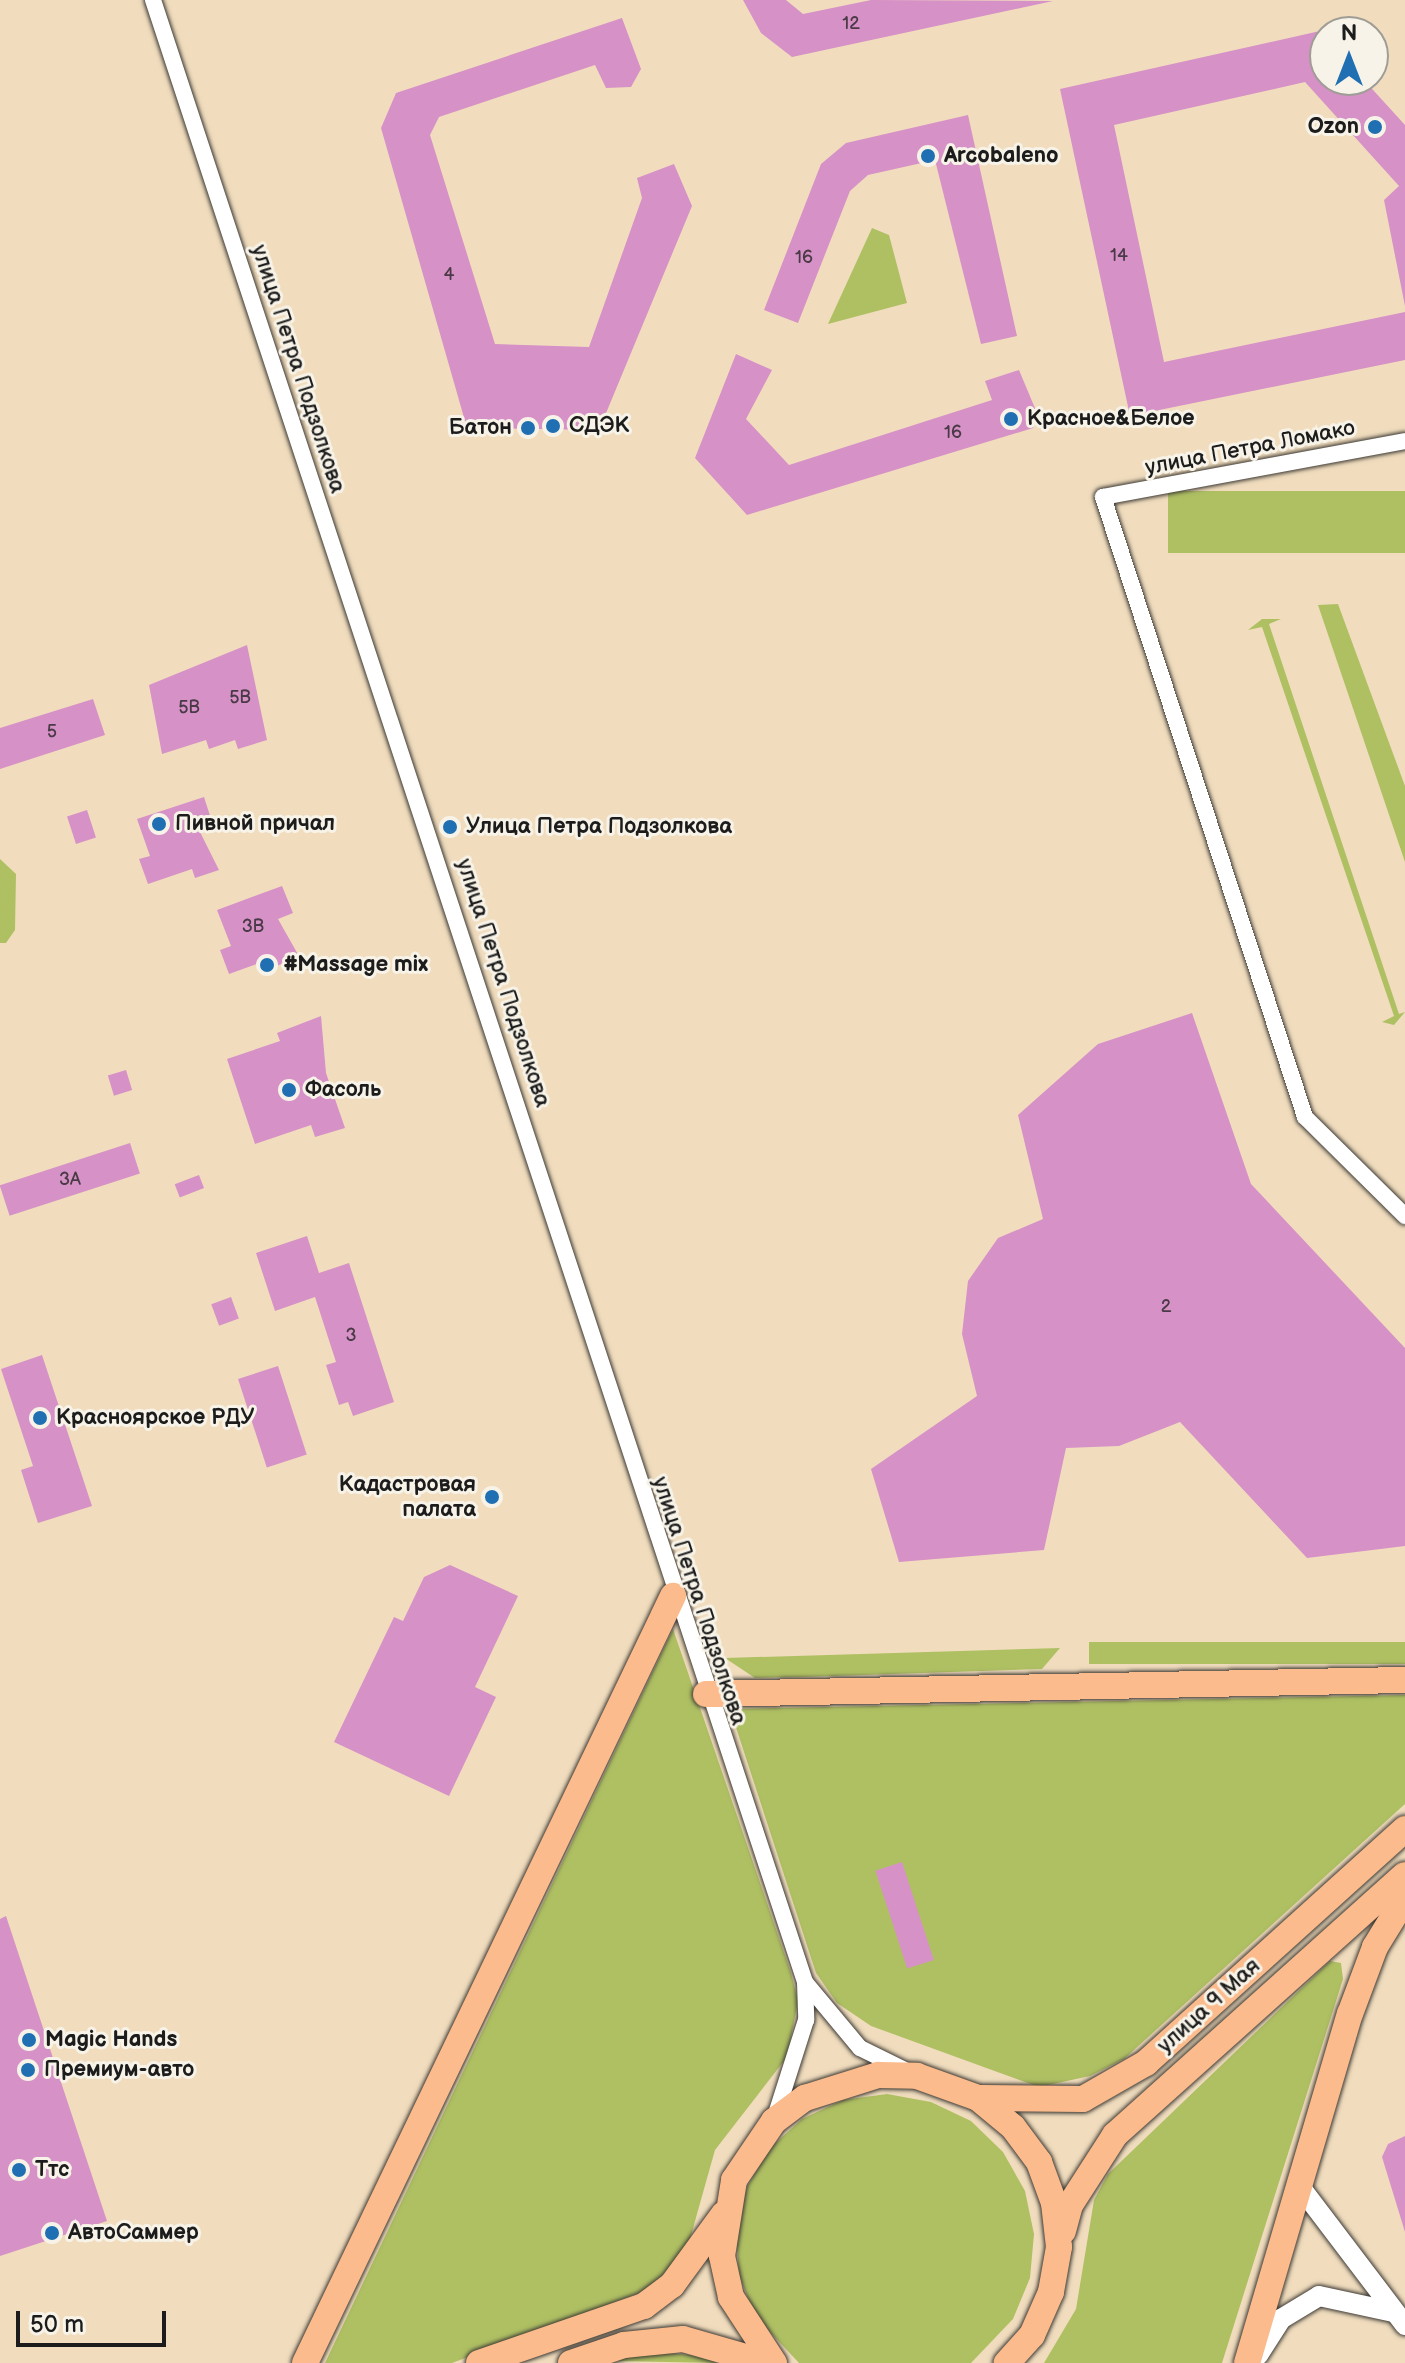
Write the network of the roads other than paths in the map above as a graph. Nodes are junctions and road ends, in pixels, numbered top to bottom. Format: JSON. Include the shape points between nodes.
{"nodes":[{"id":1,"x":153,"y":0,"type":"edge"},
{"id":2,"x":1405,"y":441,"type":"edge"},
{"id":3,"x":1405,"y":1216,"type":"edge"},
{"id":4,"x":673,"y":1596,"type":"junction"},
{"id":5,"x":1405,"y":1680,"type":"edge"},
{"id":6,"x":706,"y":1694,"type":"junction"},
{"id":7,"x":1405,"y":1829,"type":"edge"},
{"id":8,"x":1405,"y":1875,"type":"edge"},
{"id":9,"x":1405,"y":1898,"type":"edge"},
{"id":10,"x":805,"y":1982,"type":"junction"},
{"id":11,"x":917,"y":2076,"type":"junction"},
{"id":12,"x":978,"y":2098,"type":"junction"},
{"id":13,"x":774,"y":2121,"type":"junction"},
{"id":14,"x":1298,"y":2184,"type":"junction"},
{"id":15,"x":724,"y":2214,"type":"junction"},
{"id":16,"x":1059,"y":2247,"type":"junction"},
{"id":17,"x":1399,"y":2318,"type":"edge"},
{"id":18,"x":305,"y":2363,"type":"edge"},
{"id":19,"x":479,"y":2363,"type":"edge"},
{"id":20,"x":571,"y":2363,"type":"edge"},
{"id":21,"x":766,"y":2363,"type":"edge"},
{"id":22,"x":774,"y":2363,"type":"edge"},
{"id":23,"x":1007,"y":2363,"type":"edge"},
{"id":24,"x":1247,"y":2363,"type":"edge"},
{"id":25,"x":1254,"y":2363,"type":"edge"}],
"edges":[{"from":1,"to":4,"type":"street","name":"улица Петра Подзолкова","via":[[525,1122]]},
{"from":2,"to":3,"type":"street","name":"улица Петра Ломако","via":[[1103,497],[1305,1117]]},
{"from":4,"to":6,"type":"street","name":"улица Петра Подзолкова"},
{"from":4,"to":18,"type":"main road"},
{"from":5,"to":6,"type":"main road"},
{"from":6,"to":10,"type":"street","name":"улица Петра Подзолкова"},
{"from":7,"to":12,"type":"main road","name":"улица 9 Мая","via":[[1146,2063],[1083,2099]]},
{"from":8,"to":16,"type":"main road","name":"улица 9 Мая","via":[[1115,2135],[1070,2205]]},
{"from":9,"to":14,"type":"main road","via":[[1370,1960]]},
{"from":10,"to":11,"type":"street","name":"улица Петра Подзолкова","via":[[860,2048]]},
{"from":10,"to":13,"type":"street","name":"улица Петра Подзолкова","via":[[806,2020]]},
{"from":11,"to":12,"type":"main road"},
{"from":11,"to":13,"type":"main road","via":[[840,2082]]},
{"from":12,"to":16,"type":"main road","via":[[1013,2127],[1039,2162],[1054,2203]]},
{"from":13,"to":15,"type":"main road","via":[[740,2169]]},
{"from":14,"to":17,"type":"street"},
{"from":14,"to":24,"type":"main road"},
{"from":15,"to":19,"type":"main road","via":[[672,2285],[644,2306]]},
{"from":15,"to":22,"type":"main road","via":[[731,2297]]},
{"from":16,"to":23,"type":"main road","via":[[1051,2292],[1032,2335]]},
{"from":17,"to":25,"type":"street","via":[[1319,2296],[1281,2319]]},
{"from":20,"to":21,"type":"main road","via":[[624,2345],[683,2339]]}]}
